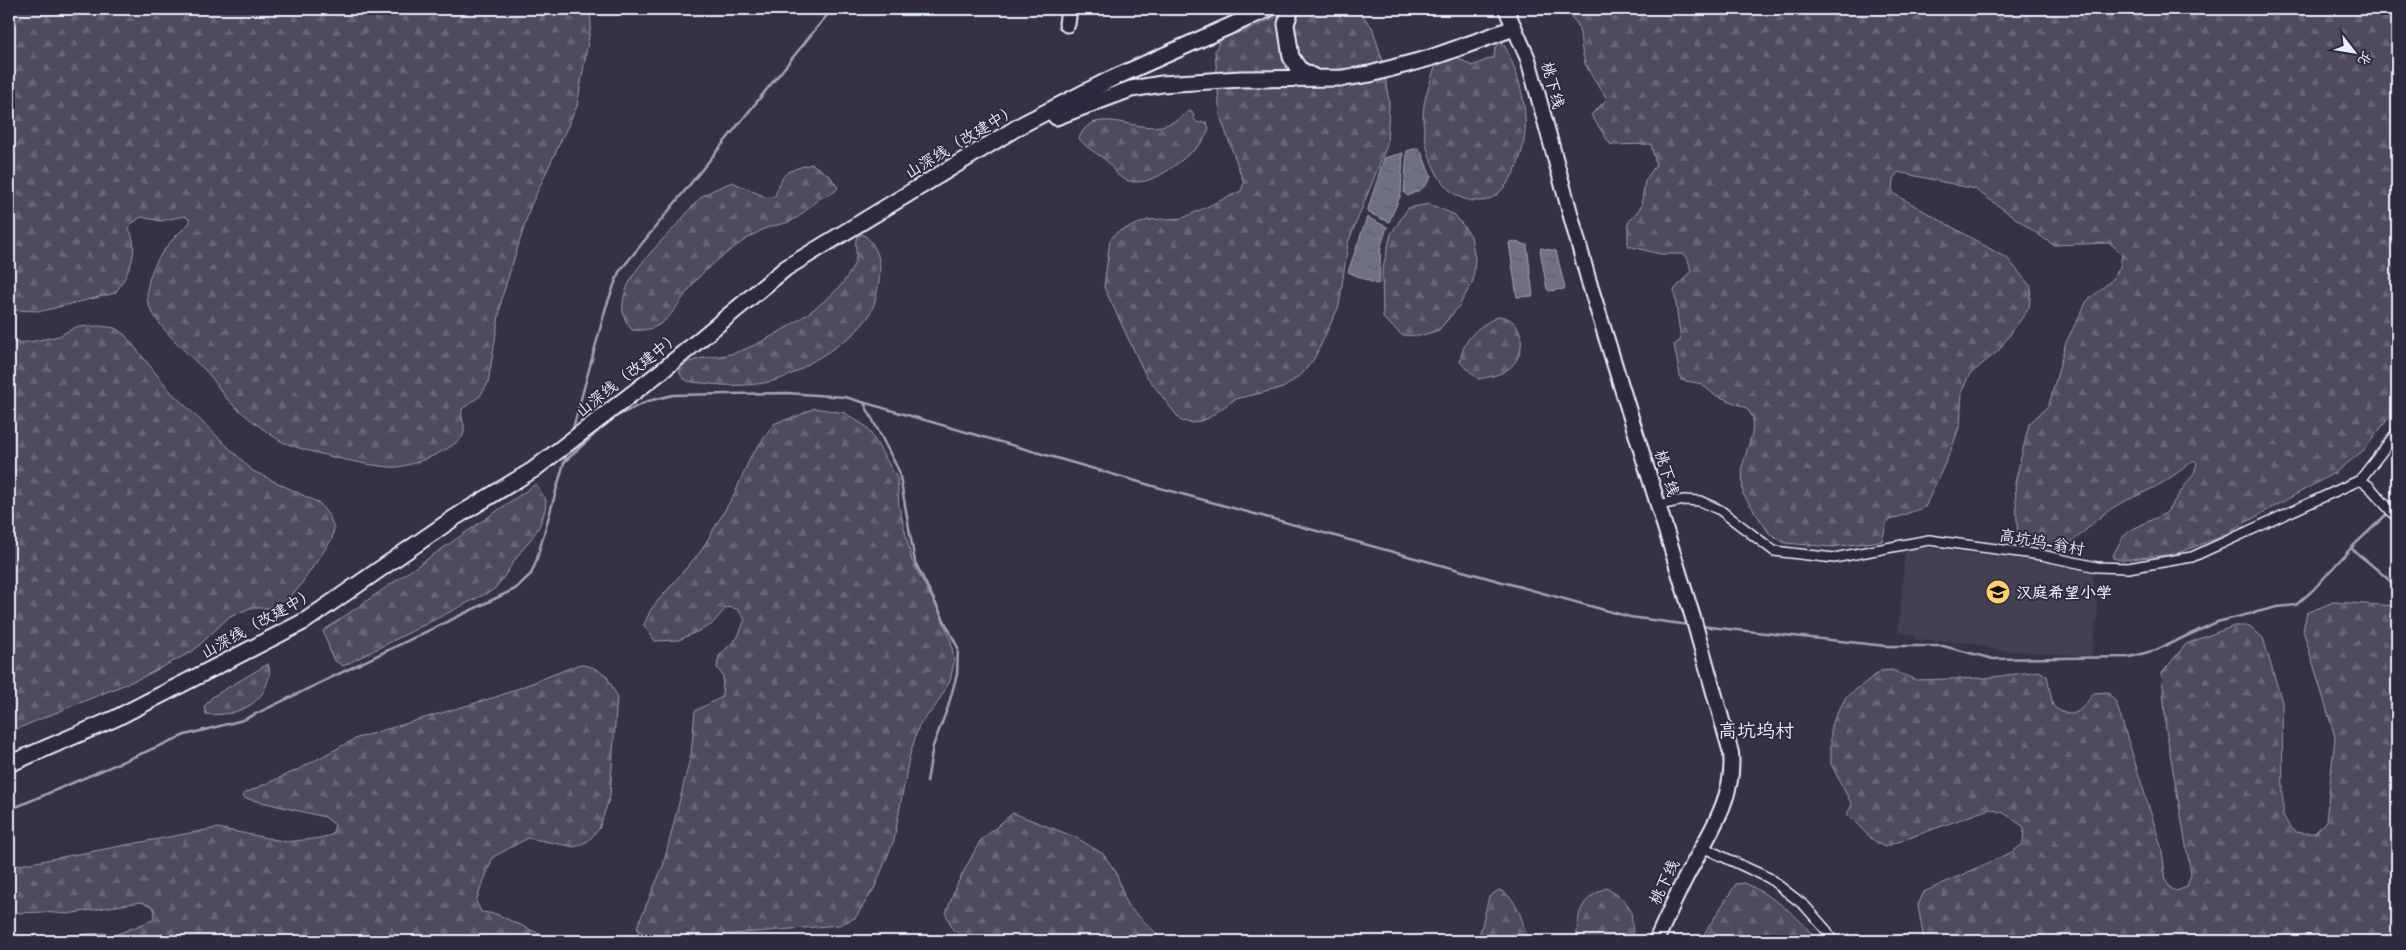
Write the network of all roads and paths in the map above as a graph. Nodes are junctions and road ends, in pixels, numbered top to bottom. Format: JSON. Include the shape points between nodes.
{"nodes":[{"id":1,"x":1268,"y":9,"type":"edge"},
{"id":2,"x":1291,"y":9,"type":"edge"},
{"id":3,"x":1506,"y":9,"type":"edge"},
{"id":4,"x":1514,"y":28,"type":"junction"},
{"id":5,"x":1314,"y":77,"type":"junction"},
{"id":6,"x":958,"y":163,"type":"junction"},
{"id":7,"x":2397,"y":432,"type":"edge"},
{"id":8,"x":2360,"y":480,"type":"junction"},
{"id":9,"x":1658,"y":505,"type":"junction"},
{"id":10,"x":2397,"y":518,"type":"edge"},
{"id":11,"x":9,"y":764,"type":"edge"},
{"id":12,"x":1702,"y":847,"type":"junction"},
{"id":13,"x":1656,"y":941,"type":"edge"},
{"id":14,"x":1832,"y":941,"type":"edge"}],
"edges":[{"from":1,"to":6,"type":"highway","name":"山深线（改建中）","via":[[1108,80],[1023,124]]},
{"from":2,"to":5,"type":"highway","via":[[1286,24],[1291,57],[1300,69]]},
{"from":3,"to":4,"type":"main road","name":"桃下线"},
{"from":4,"to":5,"type":"highway","via":[[1430,58],[1370,74]]},
{"from":4,"to":9,"type":"main road","name":"桃下线","via":[[1528,59],[1589,282]]},
{"from":5,"to":6,"type":"highway","via":[[1192,80],[1131,89],[1064,113]]},
{"from":6,"to":11,"type":"highway","name":"山深线（改建中）","via":[[786,268],[663,370],[532,470],[454,518],[305,621],[116,718]]},
{"from":7,"to":8,"type":"street","name":"高坑坞-翁村"},
{"from":8,"to":9,"type":"street","name":"高坑坞-翁村","via":[[2192,557],[2128,568],[2097,567],[2041,555],[1929,540],[1834,558],[1774,551],[1720,510],[1700,501],[1684,500]]},
{"from":8,"to":10,"type":"street"},
{"from":9,"to":12,"type":"main road","name":"桃下线","via":[[1731,753],[1726,800]]},
{"from":12,"to":13,"type":"main road","name":"桃下线"},
{"from":12,"to":14,"type":"street","via":[[1769,878],[1805,906]]}]}
